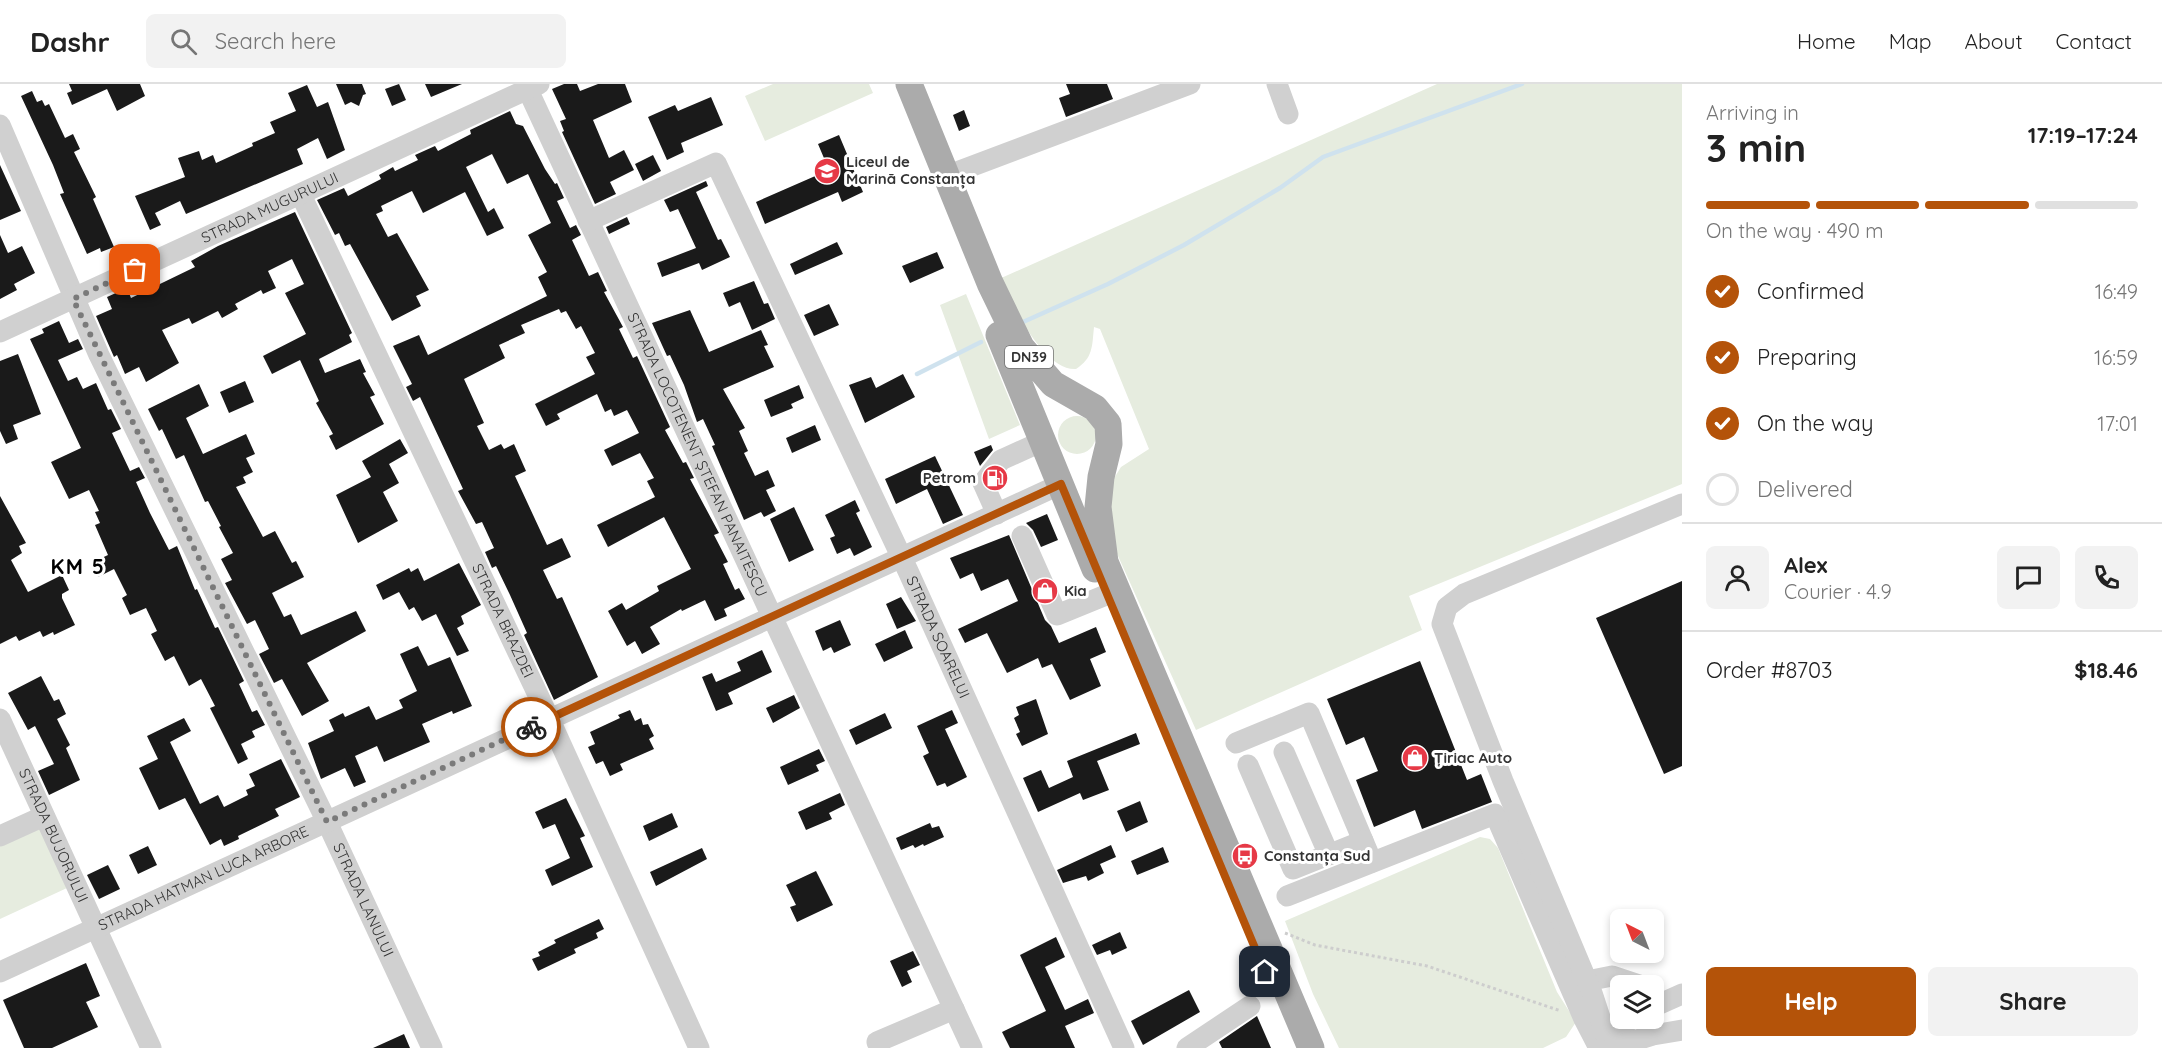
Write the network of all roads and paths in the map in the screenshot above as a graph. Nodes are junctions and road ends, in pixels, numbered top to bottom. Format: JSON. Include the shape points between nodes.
{"nodes":[{"id":1,"x":894,"y":84,"type":"edge"},
{"id":2,"x":909,"y":84,"type":"edge"},
{"id":3,"x":1277,"y":84,"type":"edge"},
{"id":4,"x":1183,"y":85,"type":"edge"},
{"id":5,"x":534,"y":87,"type":"edge"},
{"id":6,"x":1288,"y":114,"type":"dead end"},
{"id":7,"x":0,"y":125,"type":"edge"},
{"id":8,"x":946,"y":176,"type":"junction"},
{"id":9,"x":301,"y":195,"type":"junction"},
{"id":10,"x":588,"y":221,"type":"junction"},
{"id":11,"x":73,"y":299,"type":"junction"},
{"id":12,"x":0,"y":332,"type":"edge"},
{"id":13,"x":1095,"y":408,"type":"junction"},
{"id":14,"x":1042,"y":439,"type":"junction"},
{"id":15,"x":1105,"y":454,"type":"junction"},
{"id":16,"x":1061,"y":484,"type":"junction"},
{"id":17,"x":1682,"y":504,"type":"edge"},
{"id":18,"x":997,"y":514,"type":"junction"},
{"id":19,"x":1022,"y":536,"type":"dead end"},
{"id":20,"x":902,"y":558,"type":"junction"},
{"id":21,"x":1106,"y":595,"type":"junction"},
{"id":22,"x":772,"y":617,"type":"junction"},
{"id":23,"x":549,"y":718,"type":"junction"},
{"id":24,"x":0,"y":719,"type":"edge"},
{"id":25,"x":1236,"y":743,"type":"dead end"},
{"id":26,"x":1284,"y":752,"type":"dead end"},
{"id":27,"x":1248,"y":765,"type":"dead end"},
{"id":28,"x":44,"y":816,"type":"junction"},
{"id":29,"x":327,"y":822,"type":"junction"},
{"id":30,"x":0,"y":836,"type":"edge"},
{"id":31,"x":1363,"y":841,"type":"junction"},
{"id":32,"x":1329,"y":855,"type":"junction"},
{"id":33,"x":1372,"y":862,"type":"junction"},
{"id":34,"x":1287,"y":896,"type":"dead end"},
{"id":35,"x":95,"y":928,"type":"junction"},
{"id":36,"x":1284,"y":933,"type":"dead end"},
{"id":37,"x":0,"y":972,"type":"edge"},
{"id":38,"x":1610,"y":976,"type":"edge"},
{"id":39,"x":1587,"y":981,"type":"junction"},
{"id":40,"x":1250,"y":1006,"type":"dead end"},
{"id":41,"x":954,"y":1009,"type":"junction"},
{"id":42,"x":1584,"y":1019,"type":"junction"},
{"id":43,"x":1625,"y":1029,"type":"edge"},
{"id":44,"x":1682,"y":1030,"type":"edge"},
{"id":45,"x":877,"y":1042,"type":"dead end"},
{"id":46,"x":145,"y":1046,"type":"edge"},
{"id":47,"x":432,"y":1048,"type":"edge"},
{"id":48,"x":699,"y":1048,"type":"edge"},
{"id":49,"x":972,"y":1048,"type":"edge"},
{"id":50,"x":1124,"y":1048,"type":"edge"},
{"id":51,"x":1187,"y":1048,"type":"edge"},
{"id":52,"x":1297,"y":1048,"type":"edge"},
{"id":53,"x":1311,"y":1048,"type":"edge"},
{"id":54,"x":1599,"y":1048,"type":"edge"},
{"id":55,"x":1611,"y":1048,"type":"edge"},
{"id":56,"x":1663,"y":1048,"type":"edge"}],
"edges":[{"from":1,"to":14,"type":"main road","number":"DN39"},
{"from":2,"to":8,"type":"main road","number":"DN39"},
{"from":3,"to":6,"type":"street"},
{"from":4,"to":8,"type":"street"},
{"from":5,"to":9,"type":"street","name":"STRADA MUGURULUI"},
{"from":5,"to":10,"type":"street","name":"STRADA LOCOTENENT ȘTEFAN PANAITESCU"},
{"from":7,"to":11,"type":"street","name":"STRADA LANULUI"},
{"from":8,"to":13,"type":"main road","number":"DN39","via":[[990,283],[1022,346],[1053,384]]},
{"from":9,"to":11,"type":"street","name":"STRADA MUGURULUI"},
{"from":9,"to":23,"type":"street","name":"STRADA BRAZDEI"},
{"from":10,"to":20,"type":"street","name":"STRADA SOARELUI","via":[[717,163]]},
{"from":10,"to":22,"type":"street","name":"STRADA LOCOTENENT ȘTEFAN PANAITESCU"},
{"from":11,"to":12,"type":"street","name":"STRADA MUGURULUI"},
{"from":11,"to":29,"type":"street","name":"STRADA LANULUI"},
{"from":13,"to":14,"type":"main road","via":[[1082,403],[1062,406],[1048,419]]},
{"from":13,"to":15,"type":"main road","via":[[1102,414],[1110,434]]},
{"from":14,"to":16,"type":"main road","number":"DN39"},
{"from":14,"to":18,"type":"street","via":[[1001,460],[983,483]]},
{"from":15,"to":16,"type":"main road"},
{"from":15,"to":53,"type":"main road","via":[[1098,507],[1107,568]]},
{"from":16,"to":18,"type":"street","name":"STRADA HATMAN LUCA ARBORE"},
{"from":16,"to":21,"type":"main road","number":"DN39"},
{"from":17,"to":39,"type":"street","via":[[1464,594],[1447,607],[1442,624]]},
{"from":18,"to":20,"type":"street","name":"STRADA HATMAN LUCA ARBORE"},
{"from":19,"to":21,"type":"street","via":[[1057,615]]},
{"from":20,"to":22,"type":"street","name":"STRADA HATMAN LUCA ARBORE"},
{"from":20,"to":50,"type":"street","name":"STRADA SOARELUI"},
{"from":21,"to":52,"type":"main road","number":"DN39"},
{"from":22,"to":23,"type":"street","name":"STRADA HATMAN LUCA ARBORE"},
{"from":22,"to":41,"type":"street","name":"STRADA LOCOTENENT ȘTEFAN PANAITESCU"},
{"from":23,"to":29,"type":"street","name":"STRADA HATMAN LUCA ARBORE"},
{"from":23,"to":48,"type":"street","name":"STRADA BRAZDEI"},
{"from":24,"to":28,"type":"street","name":"STRADA BUJORULUI"},
{"from":25,"to":31,"type":"street","via":[[1309,713]]},
{"from":26,"to":32,"type":"street"},
{"from":27,"to":32,"type":"street","via":[[1293,869]]},
{"from":28,"to":30,"type":"street"},
{"from":28,"to":35,"type":"street","name":"STRADA BUJORULUI"},
{"from":29,"to":35,"type":"street","name":"STRADA HATMAN LUCA ARBORE"},
{"from":29,"to":47,"type":"street","name":"STRADA LANULUI"},
{"from":31,"to":32,"type":"street"},
{"from":31,"to":33,"type":"street"},
{"from":33,"to":34,"type":"street"},
{"from":33,"to":42,"type":"street","via":[[1496,814]]},
{"from":35,"to":37,"type":"street","name":"STRADA HATMAN LUCA ARBORE"},
{"from":35,"to":46,"type":"street","name":"STRADA BUJORULUI"},
{"from":36,"to":42,"type":"path","via":[[1315,945],[1427,966]]},
{"from":38,"to":39,"type":"street"},
{"from":39,"to":55,"type":"street"},
{"from":40,"to":51,"type":"street"},
{"from":41,"to":45,"type":"street"},
{"from":41,"to":49,"type":"street","name":"STRADA LOCOTENENT ȘTEFAN PANAITESCU"},
{"from":42,"to":54,"type":"street"},
{"from":43,"to":55,"type":"street"},
{"from":44,"to":55,"type":"street"},
{"from":55,"to":56,"type":"street"}]}
